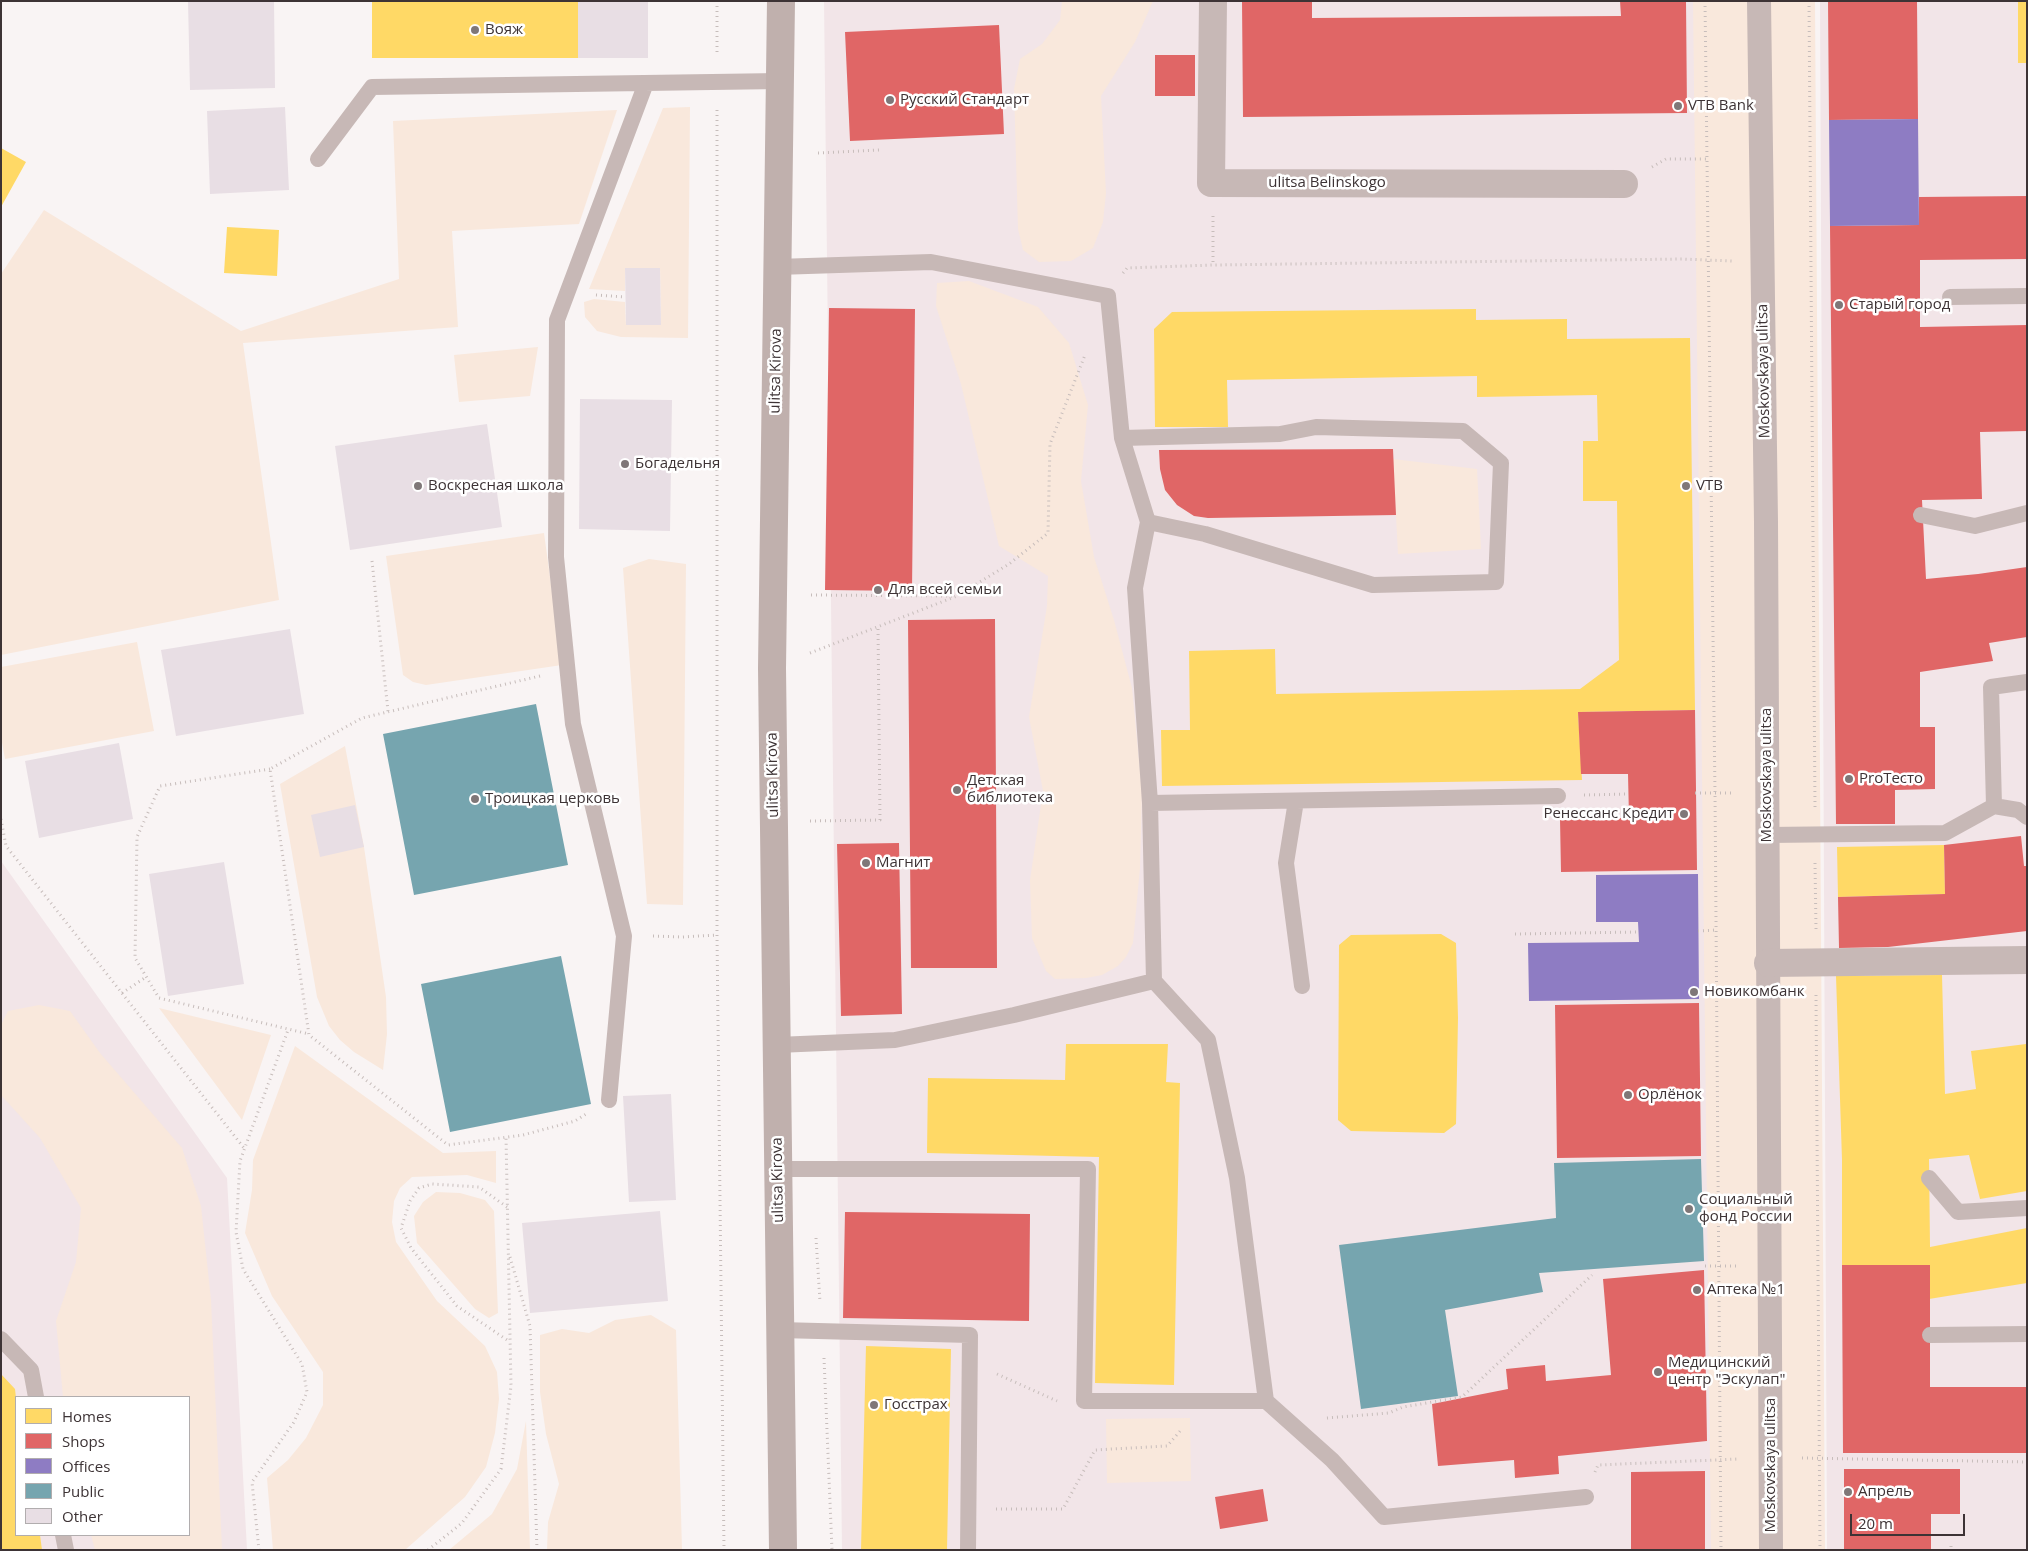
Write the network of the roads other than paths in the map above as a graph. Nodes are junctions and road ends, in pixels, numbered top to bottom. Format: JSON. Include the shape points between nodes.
{"nodes":[{"id":1,"x":781,"y":1,"type":"edge"},
{"id":2,"x":1213,"y":1,"type":"edge"},
{"id":3,"x":1759,"y":1,"type":"edge"},
{"id":4,"x":780,"y":81,"type":"junction"},
{"id":5,"x":646,"y":83,"type":"junction"},
{"id":6,"x":318,"y":159,"type":"dead end"},
{"id":7,"x":1624,"y":184,"type":"dead end"},
{"id":8,"x":777,"y":267,"type":"junction"},
{"id":9,"x":2027,"y":296,"type":"edge"},
{"id":10,"x":1950,"y":297,"type":"dead end"},
{"id":11,"x":1122,"y":438,"type":"junction"},
{"id":12,"x":2027,"y":513,"type":"edge"},
{"id":13,"x":1922,"y":515,"type":"dead end"},
{"id":14,"x":1148,"y":522,"type":"junction"},
{"id":15,"x":2027,"y":682,"type":"edge"},
{"id":16,"x":1558,"y":796,"type":"road end"},
{"id":17,"x":1296,"y":801,"type":"junction"},
{"id":18,"x":1150,"y":804,"type":"junction"},
{"id":19,"x":1994,"y":806,"type":"junction"},
{"id":20,"x":2027,"y":817,"type":"edge"},
{"id":21,"x":1768,"y":835,"type":"junction"},
{"id":22,"x":2027,"y":960,"type":"edge"},
{"id":23,"x":1768,"y":963,"type":"junction"},
{"id":24,"x":1154,"y":981,"type":"junction"},
{"id":25,"x":1302,"y":986,"type":"dead end"},
{"id":26,"x":776,"y":1045,"type":"junction"},
{"id":27,"x":609,"y":1100,"type":"road end"},
{"id":28,"x":778,"y":1169,"type":"junction"},
{"id":29,"x":1929,"y":1178,"type":"dead end"},
{"id":30,"x":2027,"y":1208,"type":"edge"},
{"id":31,"x":780,"y":1330,"type":"junction"},
{"id":32,"x":2027,"y":1334,"type":"edge"},
{"id":33,"x":1930,"y":1335,"type":"dead end"},
{"id":34,"x":1,"y":1339,"type":"edge"},
{"id":35,"x":36,"y":1396,"type":"edge"},
{"id":36,"x":1266,"y":1401,"type":"junction"},
{"id":37,"x":1586,"y":1497,"type":"road end"},
{"id":38,"x":63,"y":1536,"type":"edge"},
{"id":39,"x":66,"y":1550,"type":"edge"},
{"id":40,"x":783,"y":1550,"type":"edge"},
{"id":41,"x":968,"y":1550,"type":"edge"},
{"id":42,"x":1771,"y":1550,"type":"edge"}],
"edges":[{"from":1,"to":4,"type":"main road","name":"ulitsa Kirova"},
{"from":2,"to":7,"type":"street","name":"ulitsa Belinskogo","via":[[1211,183]]},
{"from":3,"to":21,"type":"street","name":"Moskovskaya ulitsa"},
{"from":4,"to":5,"type":"lane"},
{"from":4,"to":8,"type":"main road","name":"ulitsa Kirova"},
{"from":5,"to":6,"type":"lane","via":[[372,87]]},
{"from":5,"to":27,"type":"lane","via":[[557,320],[556,557],[573,724],[624,936]]},
{"from":8,"to":11,"type":"lane","via":[[931,262],[1108,296]]},
{"from":8,"to":26,"type":"main road","name":"ulitsa Kirova","via":[[772,668]]},
{"from":9,"to":10,"type":"lane"},
{"from":11,"to":14,"type":"lane"},
{"from":11,"to":14,"type":"lane","via":[[1280,434],[1316,426],[1463,431],[1501,463],[1496,582],[1374,585],[1205,534]]},
{"from":12,"to":13,"type":"lane","via":[[1976,526]]},
{"from":14,"to":18,"type":"lane","via":[[1135,588]]},
{"from":15,"to":19,"type":"lane","via":[[1991,687]]},
{"from":16,"to":17,"type":"lane"},
{"from":17,"to":18,"type":"lane"},
{"from":17,"to":25,"type":"lane","via":[[1286,863]]},
{"from":18,"to":24,"type":"lane"},
{"from":19,"to":20,"type":"lane","via":[[2018,810]]},
{"from":19,"to":21,"type":"lane","via":[[1945,833]]},
{"from":21,"to":23,"type":"street","name":"Moskovskaya ulitsa"},
{"from":22,"to":23,"type":"street"},
{"from":23,"to":42,"type":"street","name":"Moskovskaya ulitsa"},
{"from":24,"to":26,"type":"lane","via":[[895,1040]]},
{"from":24,"to":36,"type":"lane","via":[[1208,1040],[1237,1178]]},
{"from":26,"to":28,"type":"main road","name":"ulitsa Kirova"},
{"from":28,"to":31,"type":"main road","name":"ulitsa Kirova"},
{"from":28,"to":36,"type":"lane","via":[[1088,1169],[1084,1401]]},
{"from":29,"to":30,"type":"lane","via":[[1958,1212]]},
{"from":31,"to":40,"type":"main road","name":"ulitsa Kirova"},
{"from":31,"to":41,"type":"lane","via":[[970,1335]]},
{"from":32,"to":33,"type":"lane"},
{"from":34,"to":35,"type":"lane","via":[[31,1370]]},
{"from":36,"to":37,"type":"lane","via":[[1332,1460],[1384,1517]]},
{"from":38,"to":39,"type":"lane"}]}
